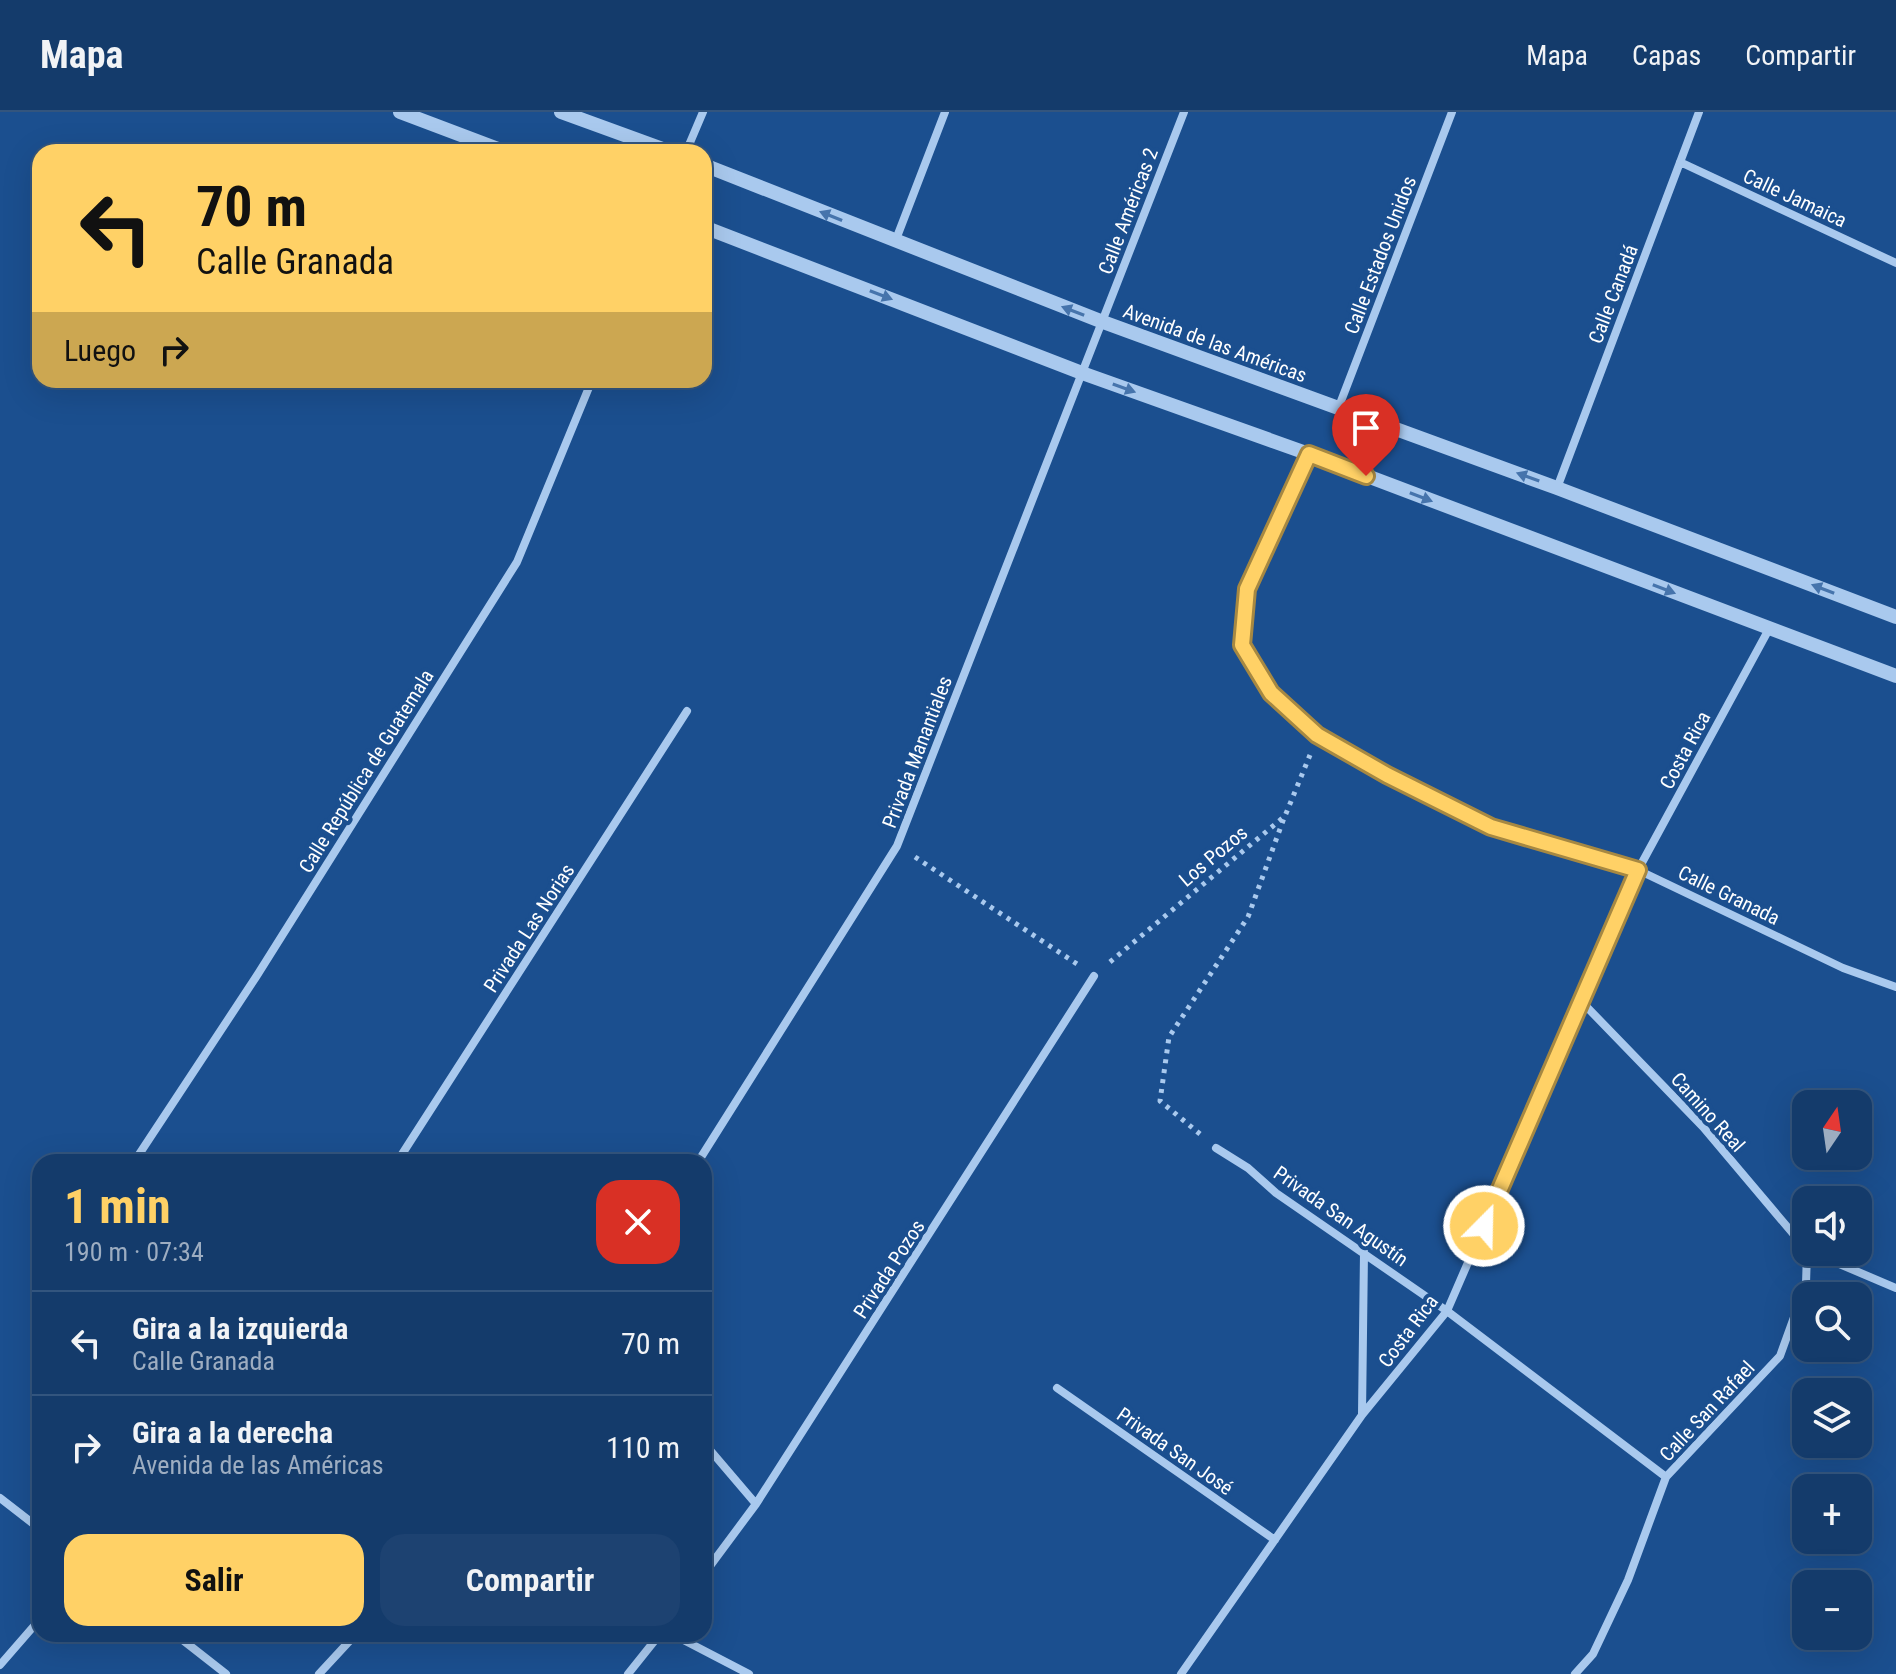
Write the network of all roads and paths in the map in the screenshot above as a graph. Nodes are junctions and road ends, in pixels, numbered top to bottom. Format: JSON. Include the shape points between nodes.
{"nodes":[{"id":1,"x":400,"y":112,"type":"edge"},
{"id":2,"x":561,"y":112,"type":"edge"},
{"id":3,"x":703,"y":112,"type":"edge"},
{"id":4,"x":945,"y":112,"type":"edge"},
{"id":5,"x":1184,"y":112,"type":"edge"},
{"id":6,"x":1452,"y":112,"type":"edge"},
{"id":7,"x":1699,"y":112,"type":"edge"},
{"id":8,"x":485,"y":144,"type":"edge"},
{"id":9,"x":649,"y":144,"type":"edge"},
{"id":10,"x":689,"y":144,"type":"edge"},
{"id":11,"x":1680,"y":162,"type":"junction"},
{"id":12,"x":712,"y":168,"type":"edge"},
{"id":13,"x":712,"y":230,"type":"edge"},
{"id":14,"x":895,"y":242,"type":"junction"},
{"id":15,"x":1896,"y":263,"type":"edge"},
{"id":16,"x":1103,"y":322,"type":"junction"},
{"id":17,"x":1082,"y":373,"type":"junction"},
{"id":18,"x":589,"y":388,"type":"edge"},
{"id":19,"x":1338,"y":409,"type":"junction"},
{"id":20,"x":1309,"y":454,"type":"junction"},
{"id":21,"x":1557,"y":488,"type":"junction"},
{"id":22,"x":1896,"y":617,"type":"edge"},
{"id":23,"x":1769,"y":629,"type":"junction"},
{"id":24,"x":1896,"y":676,"type":"edge"},
{"id":25,"x":687,"y":711,"type":"dead end"},
{"id":26,"x":1317,"y":735,"type":"junction"},
{"id":27,"x":1285,"y":816,"type":"junction"},
{"id":28,"x":897,"y":846,"type":"junction"},
{"id":29,"x":1638,"y":870,"type":"junction"},
{"id":30,"x":1094,"y":976,"type":"junction"},
{"id":31,"x":1896,"y":987,"type":"edge"},
{"id":32,"x":1581,"y":1001,"type":"junction"},
{"id":33,"x":1216,"y":1148,"type":"joint"},
{"id":34,"x":139,"y":1154,"type":"edge"},
{"id":35,"x":402,"y":1154,"type":"edge"},
{"id":36,"x":703,"y":1154,"type":"edge"},
{"id":37,"x":1792,"y":1232,"type":"edge"},
{"id":38,"x":1364,"y":1252,"type":"junction"},
{"id":39,"x":1807,"y":1266,"type":"edge"},
{"id":40,"x":1844,"y":1266,"type":"edge"},
{"id":41,"x":1896,"y":1288,"type":"edge"},
{"id":42,"x":1447,"y":1311,"type":"junction"},
{"id":43,"x":1057,"y":1388,"type":"dead end"},
{"id":44,"x":1362,"y":1415,"type":"junction"},
{"id":45,"x":712,"y":1452,"type":"edge"},
{"id":46,"x":1666,"y":1477,"type":"junction"},
{"id":47,"x":0,"y":1498,"type":"edge"},
{"id":48,"x":756,"y":1504,"type":"junction"},
{"id":49,"x":32,"y":1523,"type":"edge"},
{"id":50,"x":1275,"y":1540,"type":"junction"},
{"id":51,"x":712,"y":1563,"type":"edge"},
{"id":52,"x":32,"y":1628,"type":"edge"},
{"id":53,"x":185,"y":1642,"type":"edge"},
{"id":54,"x":349,"y":1642,"type":"edge"},
{"id":55,"x":654,"y":1642,"type":"edge"},
{"id":56,"x":687,"y":1642,"type":"edge"},
{"id":57,"x":0,"y":1665,"type":"edge"},
{"id":58,"x":226,"y":1674,"type":"edge"},
{"id":59,"x":319,"y":1674,"type":"edge"},
{"id":60,"x":628,"y":1674,"type":"edge"},
{"id":61,"x":749,"y":1674,"type":"edge"},
{"id":62,"x":1181,"y":1674,"type":"edge"},
{"id":63,"x":1575,"y":1674,"type":"edge"}],
"edges":[{"from":1,"to":8,"type":"street"},
{"from":2,"to":9,"type":"street"},
{"from":3,"to":10,"type":"street"},
{"from":4,"to":14,"type":"street"},
{"from":5,"to":16,"type":"street","name":"Calle Américas 2"},
{"from":6,"to":19,"type":"street","name":"Calle Estados Unidos"},
{"from":7,"to":11,"type":"street","name":"Calle Canadá"},
{"from":11,"to":15,"type":"street","name":"Calle Jamaica"},
{"from":11,"to":21,"type":"street","name":"Calle Canadá"},
{"from":14,"to":12,"type":"street","name":"Avenida de las Américas","one_way":true},
{"from":13,"to":17,"type":"street","one_way":true},
{"from":16,"to":14,"type":"street","name":"Avenida de las Américas","one_way":true},
{"from":16,"to":17,"type":"street","name":"Privada Manantiales"},
{"from":16,"to":19,"type":"street","name":"Avenida de las Américas"},
{"from":17,"to":20,"type":"street","one_way":true},
{"from":17,"to":28,"type":"street","name":"Privada Manantiales"},
{"from":18,"to":34,"type":"street","name":"Calle República de Guatemala","via":[[517,562]]},
{"from":21,"to":19,"type":"street","name":"Avenida de las Américas","one_way":true},
{"from":20,"to":23,"type":"street","one_way":true},
{"from":20,"to":26,"type":"street","name":"Calle Granada","via":[[1247,589],[1242,645],[1271,693]]},
{"from":22,"to":21,"type":"street","name":"Avenida de las Américas","one_way":true},
{"from":23,"to":24,"type":"street"},
{"from":23,"to":29,"type":"street","name":"Costa Rica"},
{"from":25,"to":35,"type":"street","name":"Privada Las Norias"},
{"from":26,"to":27,"type":"path","name":"Los Pozos"},
{"from":26,"to":29,"type":"street","name":"Calle Granada","via":[[1491,827]]},
{"from":27,"to":30,"type":"path","name":"Los Pozos"},
{"from":27,"to":33,"type":"path","via":[[1248,917],[1169,1037],[1160,1101]]},
{"from":28,"to":30,"type":"path"},
{"from":28,"to":36,"type":"street","name":"Privada Manantiales"},
{"from":29,"to":31,"type":"street","name":"Calle Granada","via":[[1843,968]]},
{"from":29,"to":32,"type":"street","name":"Costa Rica"},
{"from":30,"to":48,"type":"street","name":"Privada Pozos"},
{"from":32,"to":37,"type":"street","name":"Camino Real","via":[[1703,1127]]},
{"from":32,"to":42,"type":"street","name":"Costa Rica"},
{"from":33,"to":38,"type":"street","name":"Privada San Agustín"},
{"from":38,"to":42,"type":"street","name":"Privada San Agustín"},
{"from":38,"to":44,"type":"street"},
{"from":39,"to":46,"type":"street","name":"Calle San Rafael","via":[[1806,1284],[1780,1356]]},
{"from":40,"to":41,"type":"street","name":"Camino Real"},
{"from":42,"to":44,"type":"street","name":"Costa Rica"},
{"from":42,"to":46,"type":"street","name":"Privada San Agustín"},
{"from":43,"to":50,"type":"street","name":"Privada San José"},
{"from":44,"to":50,"type":"street","name":"Costa Rica"},
{"from":45,"to":48,"type":"street"},
{"from":46,"to":63,"type":"street","name":"Calle San Rafael","via":[[1628,1580],[1593,1654]]},
{"from":47,"to":49,"type":"street"},
{"from":48,"to":51,"type":"street","name":"Privada Pozos"},
{"from":50,"to":62,"type":"street","name":"Costa Rica"},
{"from":52,"to":57,"type":"street"},
{"from":53,"to":58,"type":"street"},
{"from":54,"to":59,"type":"street"},
{"from":55,"to":60,"type":"street"},
{"from":56,"to":61,"type":"street"}]}
